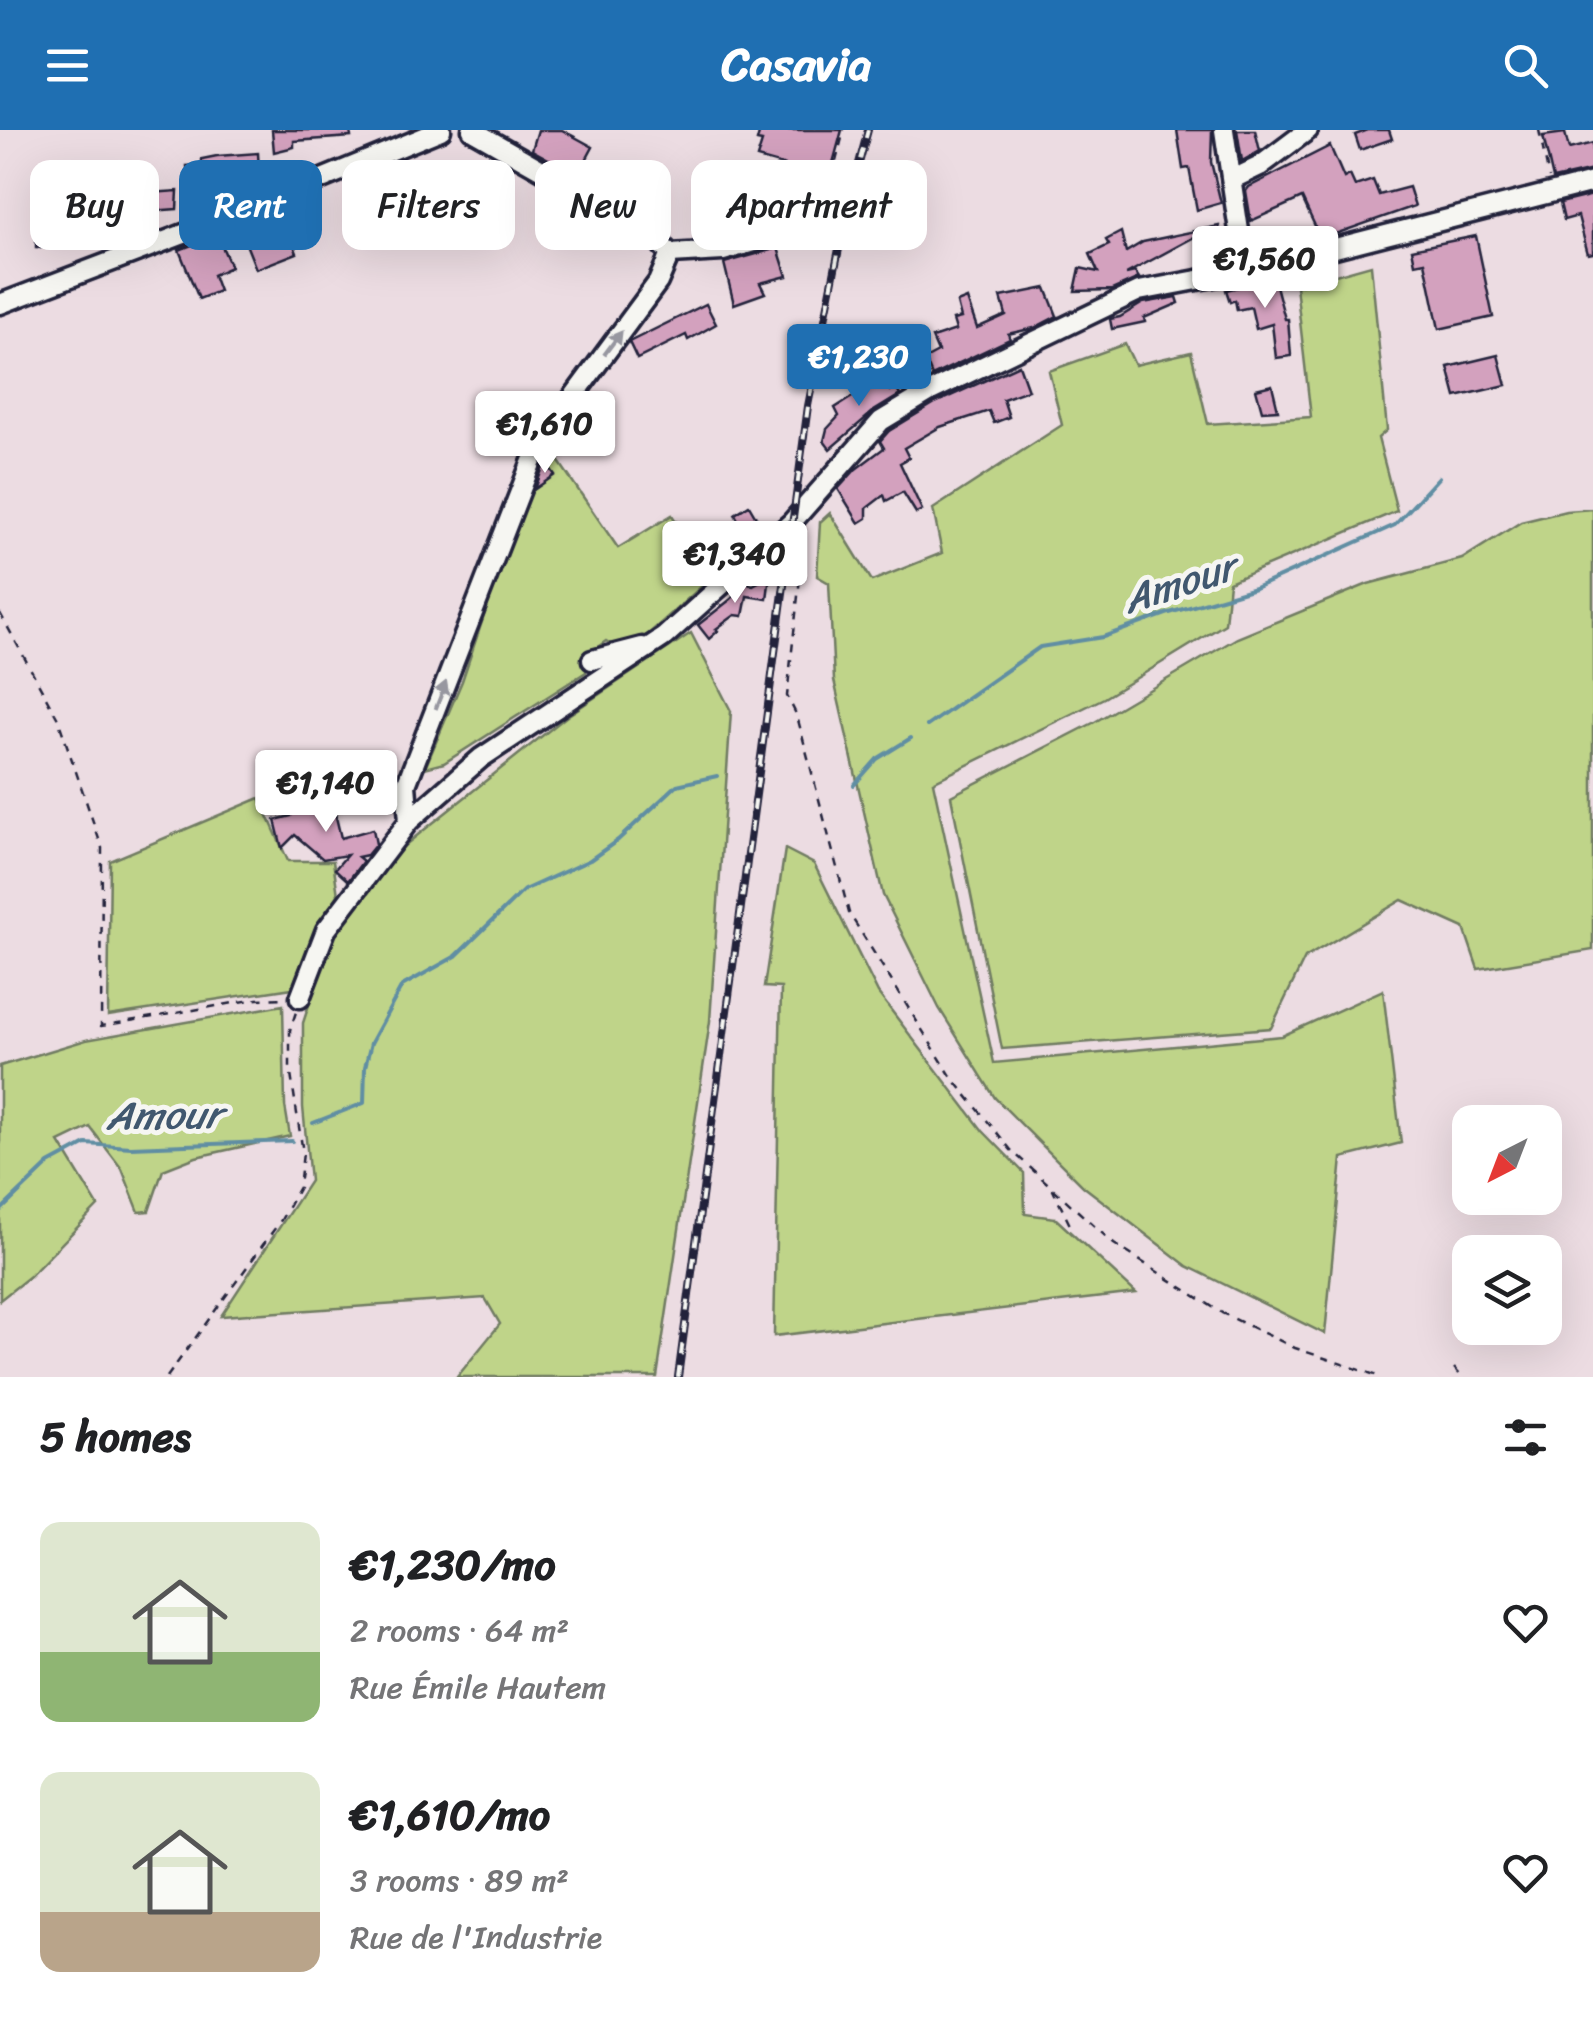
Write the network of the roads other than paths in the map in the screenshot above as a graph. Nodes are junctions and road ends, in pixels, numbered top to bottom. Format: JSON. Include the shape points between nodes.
{"nodes":[{"id":1,"x":441,"y":130,"type":"edge"},
{"id":2,"x":472,"y":130,"type":"edge"},
{"id":3,"x":1224,"y":130,"type":"edge"},
{"id":4,"x":1308,"y":130,"type":"edge"},
{"id":5,"x":1233,"y":179,"type":"junction"},
{"id":6,"x":1593,"y":182,"type":"edge"},
{"id":7,"x":726,"y":250,"type":"edge"},
{"id":8,"x":670,"y":254,"type":"junction"},
{"id":9,"x":1246,"y":271,"type":"junction"},
{"id":10,"x":0,"y":304,"type":"edge"},
{"id":11,"x":652,"y":646,"type":"junction"},
{"id":12,"x":592,"y":660,"type":"dead end"},
{"id":13,"x":409,"y":821,"type":"junction"},
{"id":14,"x":300,"y":998,"type":"road end"}],
"edges":[{"from":1,"to":10,"type":"street"},
{"from":2,"to":8,"type":"street","via":[[649,231]]},
{"from":3,"to":5,"type":"street"},
{"from":4,"to":5,"type":"street"},
{"from":5,"to":9,"type":"street"},
{"from":6,"to":9,"type":"street"},
{"from":7,"to":8,"type":"street"},
{"from":13,"to":8,"type":"street","one_way":true,"via":[[406,785],[539,443],[658,282]]},
{"from":9,"to":11,"type":"street","via":[[1139,291],[881,421],[804,510]]},
{"from":11,"to":12,"type":"street"},
{"from":11,"to":13,"type":"street","via":[[481,758]]},
{"from":13,"to":14,"type":"street","via":[[326,930]]}]}
